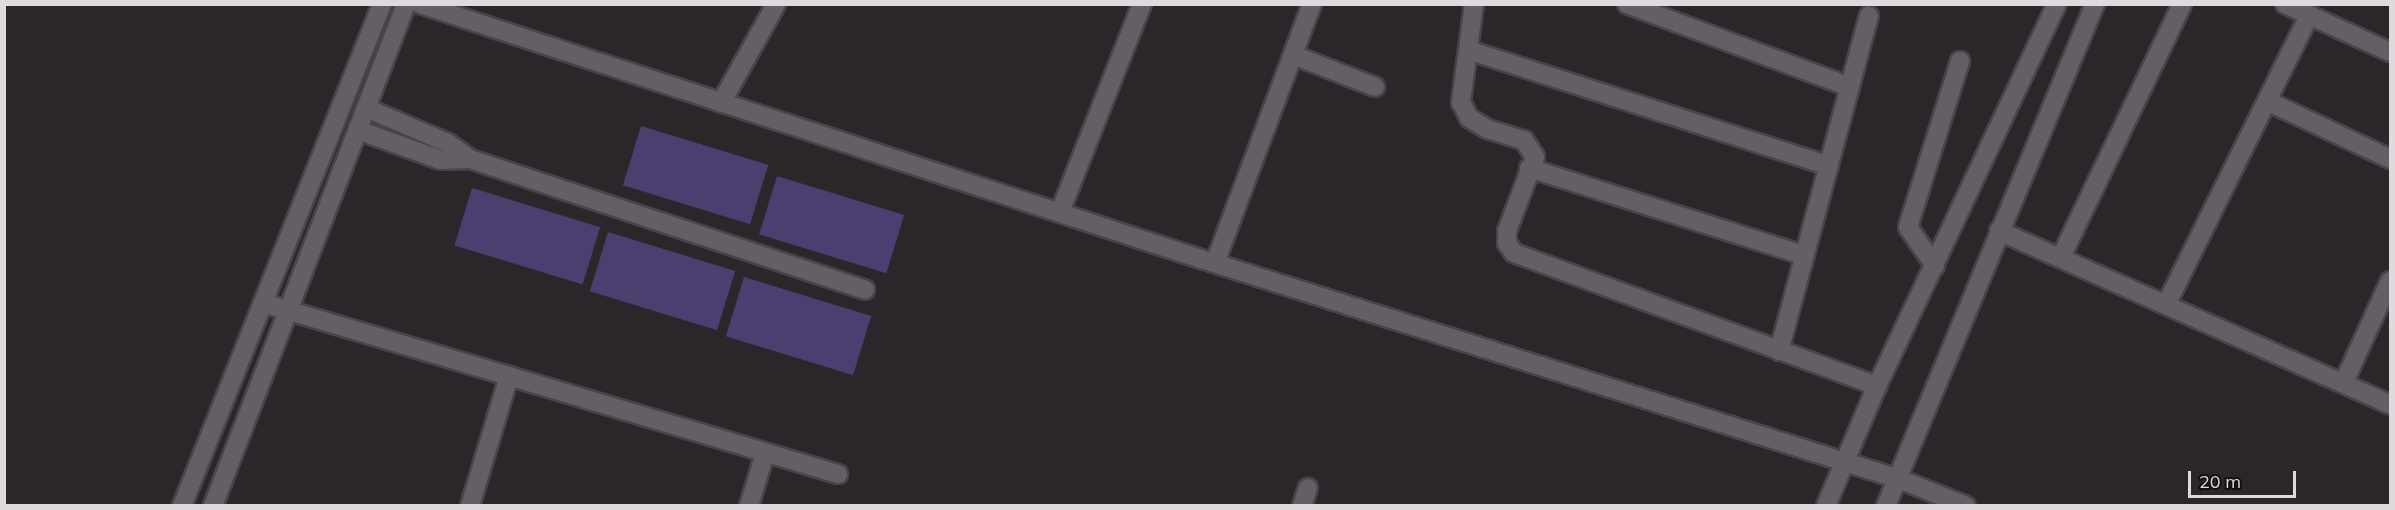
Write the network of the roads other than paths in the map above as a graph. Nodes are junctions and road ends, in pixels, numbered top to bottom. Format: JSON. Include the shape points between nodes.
{"nodes":[{"id":1,"x":382,"y":4,"type":"edge"},
{"id":2,"x":406,"y":4,"type":"edge"},
{"id":3,"x":420,"y":4,"type":"edge"},
{"id":4,"x":776,"y":4,"type":"edge"},
{"id":5,"x":1142,"y":4,"type":"edge"},
{"id":6,"x":1312,"y":4,"type":"edge"},
{"id":7,"x":1474,"y":4,"type":"edge"},
{"id":8,"x":1627,"y":4,"type":"edge"},
{"id":9,"x":2057,"y":4,"type":"edge"},
{"id":10,"x":2095,"y":4,"type":"edge"},
{"id":11,"x":2182,"y":4,"type":"edge"},
{"id":12,"x":2285,"y":4,"type":"edge"},
{"id":13,"x":1869,"y":16,"type":"dead end"},
{"id":14,"x":2309,"y":16,"type":"junction"},
{"id":15,"x":1468,"y":50,"type":"junction"},
{"id":16,"x":2391,"y":52,"type":"edge"},
{"id":17,"x":1293,"y":55,"type":"junction"},
{"id":18,"x":1959,"y":61,"type":"dead end"},
{"id":19,"x":1375,"y":87,"type":"dead end"},
{"id":20,"x":1850,"y":87,"type":"junction"},
{"id":21,"x":2267,"y":101,"type":"junction"},
{"id":22,"x":721,"y":103,"type":"junction"},
{"id":23,"x":366,"y":108,"type":"junction"},
{"id":24,"x":358,"y":130,"type":"junction"},
{"id":25,"x":470,"y":159,"type":"junction"},
{"id":26,"x":2391,"y":159,"type":"edge"},
{"id":27,"x":1828,"y":166,"type":"junction"},
{"id":28,"x":1529,"y":168,"type":"junction"},
{"id":29,"x":1060,"y":212,"type":"junction"},
{"id":30,"x":1999,"y":231,"type":"junction"},
{"id":31,"x":1804,"y":255,"type":"junction"},
{"id":32,"x":2061,"y":257,"type":"junction"},
{"id":33,"x":1215,"y":263,"type":"junction"},
{"id":34,"x":1935,"y":266,"type":"junction"},
{"id":35,"x":2391,"y":281,"type":"edge"},
{"id":36,"x":865,"y":290,"type":"dead end"},
{"id":37,"x":263,"y":303,"type":"junction"},
{"id":38,"x":2166,"y":305,"type":"junction"},
{"id":39,"x":288,"y":311,"type":"junction"},
{"id":40,"x":1779,"y":351,"type":"junction"},
{"id":41,"x":509,"y":376,"type":"junction"},
{"id":42,"x":2344,"y":382,"type":"junction"},
{"id":43,"x":1877,"y":386,"type":"junction"},
{"id":44,"x":2391,"y":404,"type":"edge"},
{"id":45,"x":765,"y":453,"type":"junction"},
{"id":46,"x":1845,"y":464,"type":"junction"},
{"id":47,"x":838,"y":474,"type":"dead end"},
{"id":48,"x":1899,"y":479,"type":"junction"},
{"id":49,"x":182,"y":506,"type":"edge"},
{"id":50,"x":213,"y":506,"type":"edge"},
{"id":51,"x":470,"y":506,"type":"edge"},
{"id":52,"x":749,"y":506,"type":"edge"},
{"id":53,"x":1826,"y":506,"type":"edge"},
{"id":54,"x":1886,"y":506,"type":"edge"},
{"id":55,"x":1966,"y":506,"type":"edge"}],
"edges":[{"from":1,"to":37,"type":"street"},
{"from":2,"to":23,"type":"street"},
{"from":3,"to":22,"type":"street"},
{"from":4,"to":22,"type":"street"},
{"from":5,"to":29,"type":"street"},
{"from":6,"to":17,"type":"street"},
{"from":7,"to":15,"type":"street"},
{"from":8,"to":20,"type":"street"},
{"from":9,"to":34,"type":"street"},
{"from":10,"to":30,"type":"street"},
{"from":11,"to":32,"type":"street"},
{"from":12,"to":14,"type":"street"},
{"from":13,"to":20,"type":"street"},
{"from":14,"to":16,"type":"street"},
{"from":14,"to":21,"type":"street"},
{"from":15,"to":27,"type":"street"},
{"from":15,"to":28,"type":"street","via":[[1461,102],[1468,118],[1487,129],[1524,140],[1534,157]]},
{"from":17,"to":19,"type":"street"},
{"from":17,"to":33,"type":"street"},
{"from":18,"to":34,"type":"street","via":[[1908,227]]},
{"from":20,"to":27,"type":"street"},
{"from":21,"to":26,"type":"street"},
{"from":21,"to":38,"type":"street"},
{"from":22,"to":29,"type":"street"},
{"from":23,"to":24,"type":"street"},
{"from":23,"to":25,"type":"street","via":[[448,143]]},
{"from":24,"to":25,"type":"street","via":[[441,160]]},
{"from":24,"to":39,"type":"street"},
{"from":25,"to":36,"type":"street"},
{"from":27,"to":31,"type":"street"},
{"from":28,"to":31,"type":"street"},
{"from":28,"to":40,"type":"street","via":[[1507,231],[1507,243],[1514,253]]},
{"from":29,"to":33,"type":"street"},
{"from":30,"to":32,"type":"street"},
{"from":30,"to":48,"type":"street"},
{"from":31,"to":40,"type":"street"},
{"from":32,"to":38,"type":"street"},
{"from":33,"to":46,"type":"street"},
{"from":34,"to":43,"type":"street"},
{"from":35,"to":42,"type":"street"},
{"from":37,"to":39,"type":"street"},
{"from":37,"to":49,"type":"street"},
{"from":38,"to":42,"type":"street"},
{"from":39,"to":41,"type":"street"},
{"from":39,"to":50,"type":"street"},
{"from":40,"to":43,"type":"street"},
{"from":41,"to":45,"type":"street"},
{"from":41,"to":51,"type":"street"},
{"from":42,"to":44,"type":"street"},
{"from":43,"to":46,"type":"street"},
{"from":45,"to":47,"type":"street"},
{"from":45,"to":52,"type":"street"},
{"from":46,"to":48,"type":"street"},
{"from":46,"to":53,"type":"street"},
{"from":48,"to":54,"type":"street"},
{"from":48,"to":55,"type":"street"}]}
